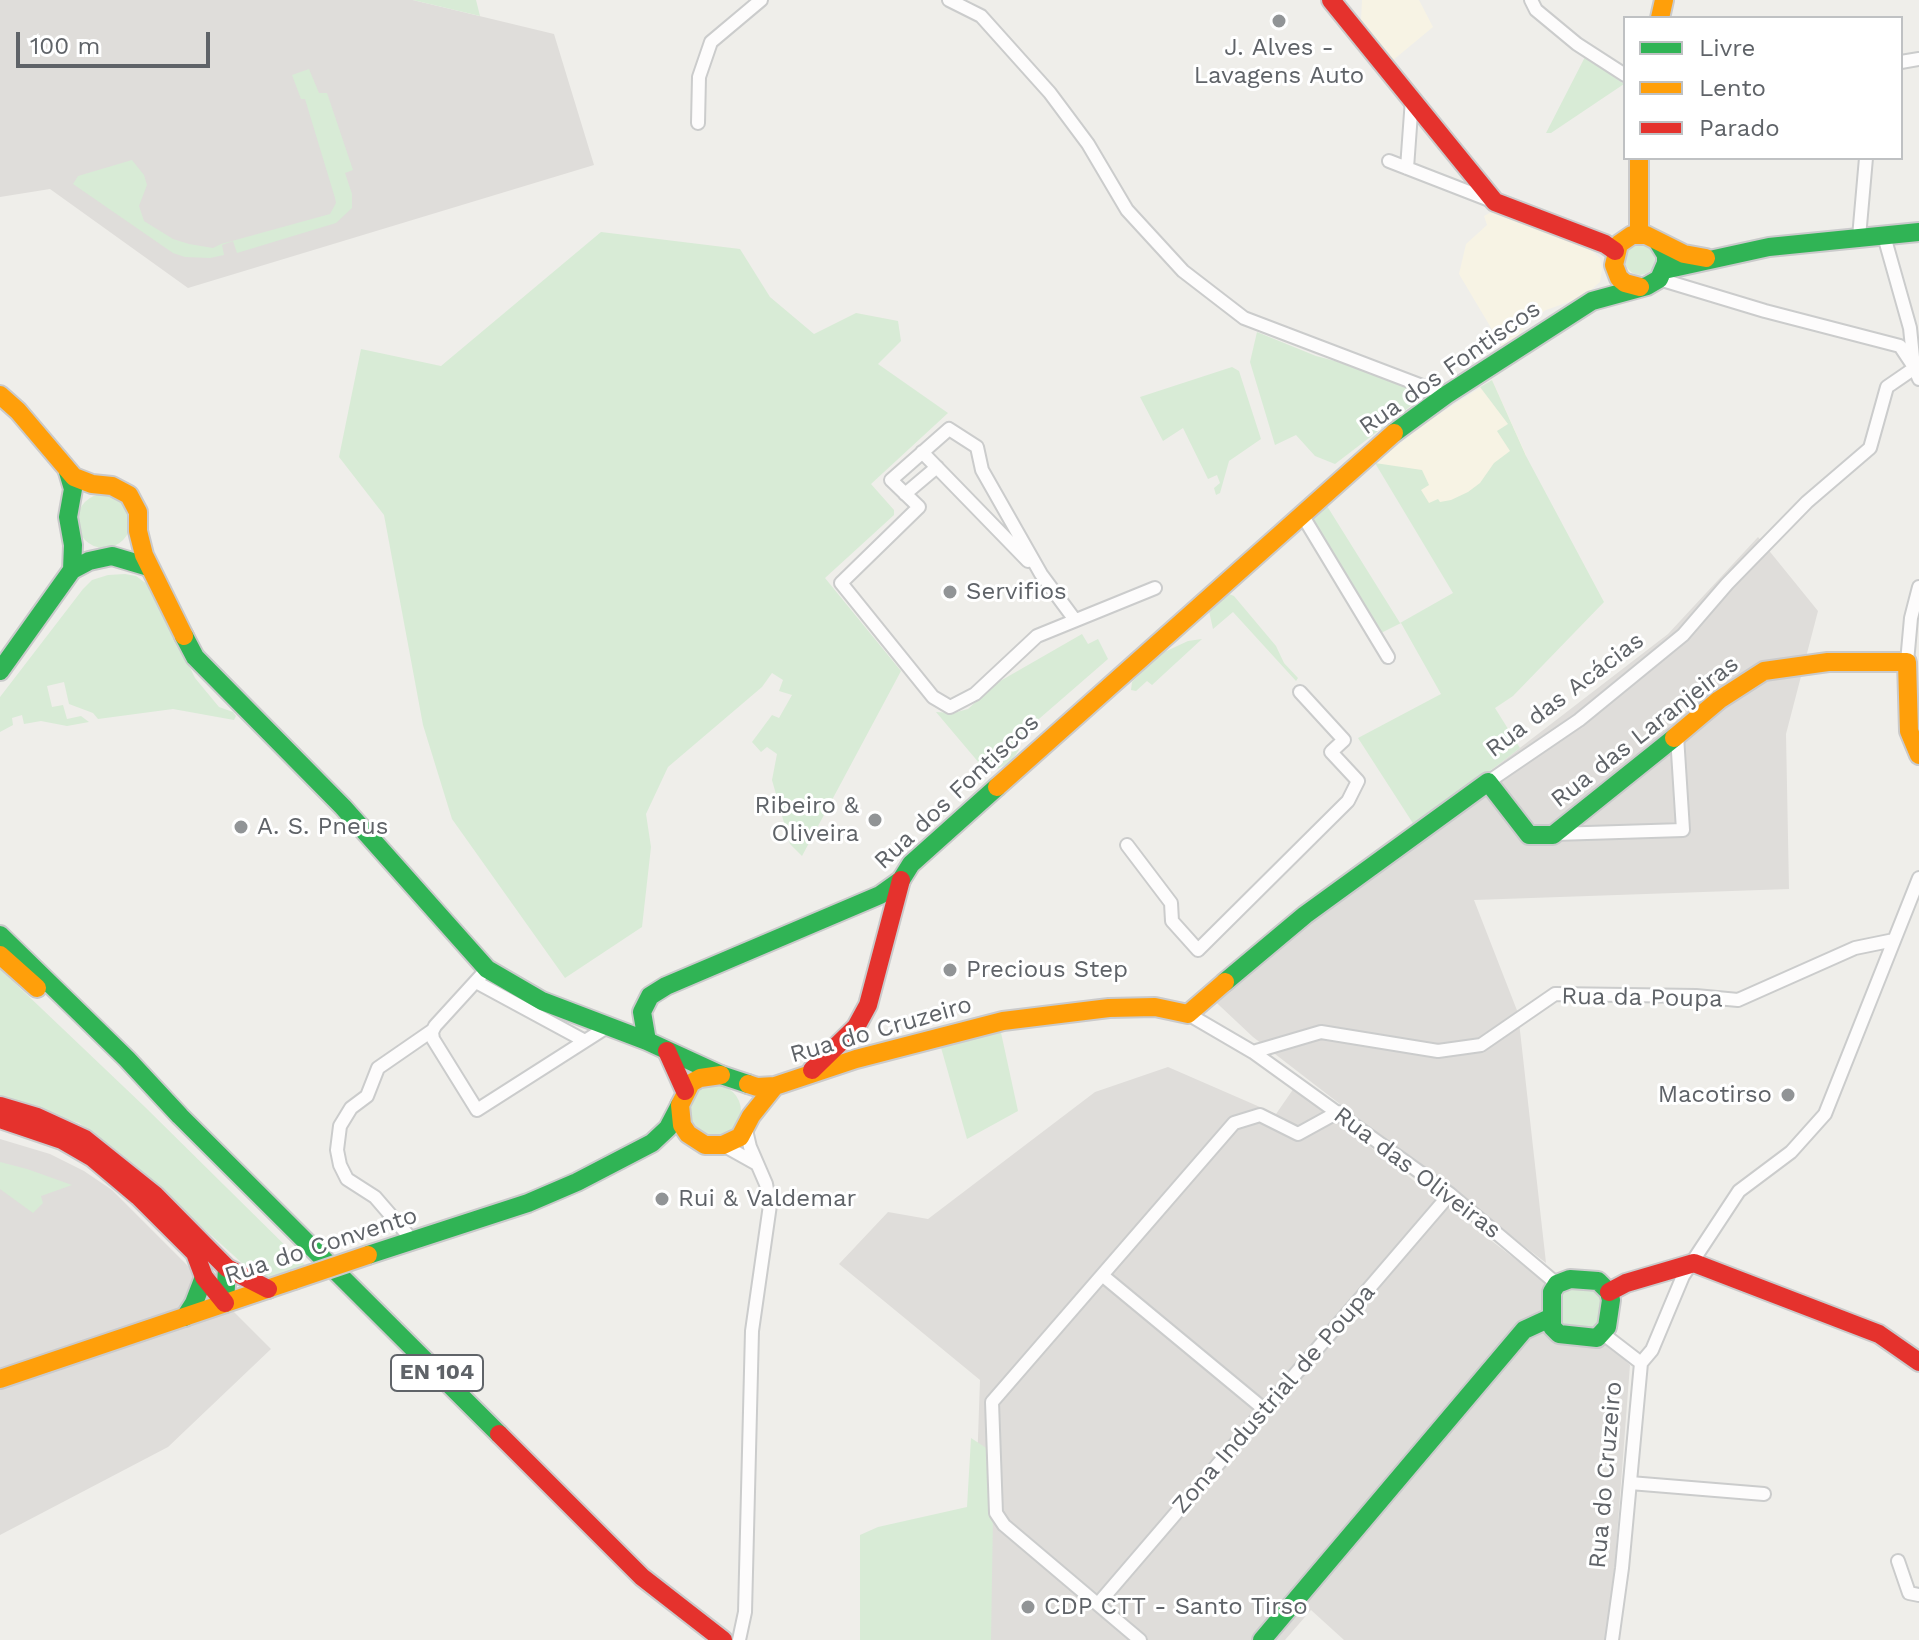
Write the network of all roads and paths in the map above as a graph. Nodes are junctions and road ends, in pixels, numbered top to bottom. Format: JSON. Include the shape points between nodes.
{"nodes":[{"id":1,"x":761,"y":0,"type":"edge"},
{"id":2,"x":949,"y":0,"type":"edge"},
{"id":3,"x":1332,"y":0,"type":"edge"},
{"id":4,"x":1531,"y":0,"type":"edge"},
{"id":5,"x":1623,"y":74,"type":"edge"},
{"id":6,"x":1412,"y":99,"type":"junction"},
{"id":7,"x":698,"y":123,"type":"dead end"},
{"id":8,"x":1639,"y":160,"type":"edge"},
{"id":9,"x":1866,"y":160,"type":"edge"},
{"id":10,"x":1389,"y":161,"type":"dead end"},
{"id":11,"x":1407,"y":168,"type":"junction"},
{"id":12,"x":1495,"y":202,"type":"junction"},
{"id":13,"x":1919,"y":232,"type":"edge"},
{"id":14,"x":1639,"y":234,"type":"junction"},
{"id":15,"x":1884,"y":236,"type":"junction"},
{"id":16,"x":1859,"y":237,"type":"junction"},
{"id":17,"x":1658,"y":242,"type":"junction"},
{"id":18,"x":1615,"y":251,"type":"junction"},
{"id":19,"x":1701,"y":262,"type":"junction"},
{"id":20,"x":1615,"y":271,"type":"junction"},
{"id":21,"x":1662,"y":275,"type":"junction"},
{"id":22,"x":1640,"y":287,"type":"junction"},
{"id":23,"x":1694,"y":291,"type":"junction"},
{"id":24,"x":1592,"y":301,"type":"junction"},
{"id":25,"x":1917,"y":370,"type":"edge"},
{"id":26,"x":0,"y":395,"type":"edge"},
{"id":27,"x":1446,"y":395,"type":"junction"},
{"id":28,"x":922,"y":452,"type":"junction"},
{"id":29,"x":937,"y":467,"type":"junction"},
{"id":30,"x":68,"y":472,"type":"junction"},
{"id":31,"x":102,"y":485,"type":"junction"},
{"id":32,"x":905,"y":494,"type":"junction"},
{"id":33,"x":71,"y":507,"type":"junction"},
{"id":34,"x":1301,"y":513,"type":"junction"},
{"id":35,"x":138,"y":531,"type":"junction"},
{"id":36,"x":71,"y":537,"type":"junction"},
{"id":37,"x":107,"y":557,"type":"junction"},
{"id":38,"x":149,"y":567,"type":"junction"},
{"id":39,"x":72,"y":570,"type":"junction"},
{"id":40,"x":1041,"y":574,"type":"junction"},
{"id":41,"x":1919,"y":587,"type":"edge"},
{"id":42,"x":1155,"y":588,"type":"dead end"},
{"id":43,"x":1075,"y":620,"type":"junction"},
{"id":44,"x":1388,"y":657,"type":"dead end"},
{"id":45,"x":1907,"y":662,"type":"junction"},
{"id":46,"x":0,"y":671,"type":"edge"},
{"id":47,"x":1300,"y":692,"type":"dead end"},
{"id":48,"x":1677,"y":736,"type":"junction"},
{"id":49,"x":1919,"y":755,"type":"edge"},
{"id":50,"x":1488,"y":782,"type":"junction"},
{"id":51,"x":1555,"y":834,"type":"junction"},
{"id":52,"x":1127,"y":845,"type":"dead end"},
{"id":53,"x":1919,"y":878,"type":"edge"},
{"id":54,"x":901,"y":880,"type":"junction"},
{"id":55,"x":0,"y":935,"type":"edge"},
{"id":56,"x":1894,"y":940,"type":"junction"},
{"id":57,"x":0,"y":955,"type":"edge"},
{"id":58,"x":481,"y":975,"type":"junction"},
{"id":59,"x":1188,"y":1014,"type":"junction"},
{"id":60,"x":607,"y":1027,"type":"junction"},
{"id":61,"x":433,"y":1030,"type":"junction"},
{"id":62,"x":585,"y":1041,"type":"junction"},
{"id":63,"x":647,"y":1041,"type":"junction"},
{"id":64,"x":667,"y":1051,"type":"junction"},
{"id":65,"x":1253,"y":1052,"type":"junction"},
{"id":66,"x":1273,"y":1066,"type":"joint"},
{"id":67,"x":806,"y":1074,"type":"junction"},
{"id":68,"x":728,"y":1078,"type":"junction"},
{"id":69,"x":775,"y":1086,"type":"junction"},
{"id":70,"x":682,"y":1098,"type":"junction"},
{"id":71,"x":0,"y":1106,"type":"edge"},
{"id":72,"x":1338,"y":1112,"type":"junction"},
{"id":73,"x":180,"y":1116,"type":"junction"},
{"id":74,"x":0,"y":1119,"type":"edge"},
{"id":75,"x":748,"y":1123,"type":"junction"},
{"id":76,"x":696,"y":1141,"type":"junction"},
{"id":77,"x":652,"y":1143,"type":"junction"},
{"id":78,"x":723,"y":1145,"type":"junction"},
{"id":79,"x":757,"y":1164,"type":"junction"},
{"id":80,"x":1450,"y":1194,"type":"junction"},
{"id":81,"x":413,"y":1241,"type":"junction"},
{"id":82,"x":1694,"y":1263,"type":"junction"},
{"id":83,"x":227,"y":1268,"type":"junction"},
{"id":84,"x":1102,"y":1275,"type":"junction"},
{"id":85,"x":204,"y":1277,"type":"junction"},
{"id":86,"x":1557,"y":1284,"type":"junction"},
{"id":87,"x":268,"y":1289,"type":"junction"},
{"id":88,"x":1609,"y":1292,"type":"junction"},
{"id":89,"x":225,"y":1303,"type":"junction"},
{"id":90,"x":185,"y":1317,"type":"junction"},
{"id":91,"x":1550,"y":1318,"type":"junction"},
{"id":92,"x":1602,"y":1333,"type":"junction"},
{"id":93,"x":1919,"y":1362,"type":"edge"},
{"id":94,"x":1641,"y":1363,"type":"junction"},
{"id":95,"x":0,"y":1379,"type":"edge"},
{"id":96,"x":1265,"y":1410,"type":"junction"},
{"id":97,"x":1630,"y":1483,"type":"junction"},
{"id":98,"x":1764,"y":1494,"type":"dead end"},
{"id":99,"x":1898,"y":1561,"type":"dead end"},
{"id":100,"x":1919,"y":1595,"type":"edge"},
{"id":101,"x":1098,"y":1604,"type":"junction"},
{"id":102,"x":723,"y":1640,"type":"edge"},
{"id":103,"x":739,"y":1640,"type":"edge"},
{"id":104,"x":1140,"y":1640,"type":"edge"},
{"id":105,"x":1262,"y":1640,"type":"edge"},
{"id":106,"x":1612,"y":1640,"type":"edge"}],
"edges":[{"from":1,"to":7,"type":"street","via":[[711,42],[699,77]]},
{"from":2,"to":27,"type":"street","via":[[981,16],[1050,93],[1127,210],[1183,271],[1244,318]]},
{"from":3,"to":6,"type":"street"},
{"from":4,"to":5,"type":"street","via":[[1577,44]]},
{"from":6,"to":11,"type":"street"},
{"from":6,"to":12,"type":"street"},
{"from":8,"to":14,"type":"street"},
{"from":9,"to":16,"type":"street"},
{"from":10,"to":11,"type":"street"},
{"from":11,"to":12,"type":"street"},
{"from":12,"to":18,"type":"street"},
{"from":13,"to":15,"type":"street"},
{"from":14,"to":17,"type":"street"},
{"from":14,"to":18,"type":"street","via":[[1625,239]]},
{"from":15,"to":16,"type":"street"},
{"from":15,"to":25,"type":"street"},
{"from":16,"to":19,"type":"street","via":[[1769,247]]},
{"from":17,"to":19,"type":"street"},
{"from":17,"to":21,"type":"street","via":[[1666,255]]},
{"from":18,"to":20,"type":"street"},
{"from":19,"to":21,"type":"street"},
{"from":19,"to":23,"type":"street","via":[[1689,273]]},
{"from":20,"to":22,"type":"street","via":[[1625,283]]},
{"from":20,"to":24,"type":"street"},
{"from":21,"to":22,"type":"street"},
{"from":21,"to":23,"type":"street"},
{"from":22,"to":24,"type":"street"},
{"from":23,"to":25,"type":"street","via":[[1900,346]]},
{"from":24,"to":27,"type":"street","name":"Rua dos Fontiscos"},
{"from":25,"to":50,"type":"street","name":"Rua das Acácias","via":[[1887,387],[1870,448],[1807,502],[1683,635],[1579,720]]},
{"from":26,"to":30,"type":"street"},
{"from":27,"to":34,"type":"street","name":"Rua dos Fontiscos"},
{"from":28,"to":29,"type":"street"},
{"from":28,"to":32,"type":"street","via":[[891,480]]},
{"from":28,"to":40,"type":"street","via":[[949,429],[977,447],[982,470]]},
{"from":29,"to":32,"type":"street"},
{"from":29,"to":40,"type":"street"},
{"from":30,"to":31,"type":"street"},
{"from":30,"to":33,"type":"street"},
{"from":31,"to":33,"type":"street","via":[[84,492]]},
{"from":31,"to":35,"type":"street","via":[[121,490],[135,503]]},
{"from":32,"to":43,"type":"street","via":[[919,507],[841,583],[933,697],[950,707],[975,694],[1037,636]]},
{"from":33,"to":36,"type":"street"},
{"from":34,"to":44,"type":"street"},
{"from":34,"to":54,"type":"street","name":"Rua dos Fontiscos","via":[[911,864]]},
{"from":35,"to":37,"type":"street","via":[[128,548]]},
{"from":35,"to":38,"type":"street"},
{"from":36,"to":37,"type":"street","via":[[85,552]]},
{"from":36,"to":39,"type":"street"},
{"from":37,"to":38,"type":"street"},
{"from":37,"to":39,"type":"street"},
{"from":38,"to":58,"type":"street","via":[[195,657],[343,807]]},
{"from":39,"to":46,"type":"street"},
{"from":40,"to":43,"type":"street"},
{"from":41,"to":45,"type":"street"},
{"from":42,"to":43,"type":"street"},
{"from":45,"to":48,"type":"street","name":"Rua das Laranjeiras","via":[[1828,662],[1764,671]]},
{"from":45,"to":49,"type":"street","via":[[1909,731]]},
{"from":47,"to":52,"type":"street","via":[[1344,740],[1331,752],[1358,781],[1348,801],[1198,950],[1172,921],[1171,903]]},
{"from":48,"to":51,"type":"street","name":"Rua das Laranjeiras"},
{"from":48,"to":51,"type":"street","via":[[1683,830]]},
{"from":50,"to":51,"type":"street","name":"Rua das Laranjeiras","via":[[1529,835]]},
{"from":50,"to":59,"type":"street","name":"Rua das Acácias","via":[[1305,915]]},
{"from":53,"to":56,"type":"street"},
{"from":54,"to":63,"type":"street","name":"Rua dos Fontiscos","via":[[880,895],[650,996],[642,1012]]},
{"from":54,"to":67,"type":"street","via":[[868,1005],[856,1027]]},
{"from":55,"to":73,"type":"street","number":"EN 104"},
{"from":56,"to":65,"type":"street","name":"Rua da Poupa","via":[[1855,948],[1738,1000],[1555,994],[1481,1045],[1438,1051],[1321,1032]]},
{"from":56,"to":82,"type":"street","via":[[1825,1114],[1791,1152],[1739,1191]]},
{"from":57,"to":73,"type":"street","number":"EN 104"},
{"from":58,"to":60,"type":"street"},
{"from":58,"to":61,"type":"street"},
{"from":58,"to":62,"type":"street"},
{"from":59,"to":65,"type":"street","name":"Rua do Cruzeiro"},
{"from":59,"to":67,"type":"street","name":"Rua do Cruzeiro","via":[[1155,1007],[1109,1008],[1003,1021]]},
{"from":60,"to":62,"type":"street"},
{"from":60,"to":63,"type":"street"},
{"from":61,"to":62,"type":"street","via":[[433,1039],[477,1110]]},
{"from":61,"to":81,"type":"street","via":[[378,1068],[367,1096],[340,1126],[337,1150],[347,1179],[375,1197]]},
{"from":63,"to":64,"type":"street"},
{"from":64,"to":68,"type":"street"},
{"from":64,"to":70,"type":"street"},
{"from":65,"to":66,"type":"street","name":"Rua do Cruzeiro"},
{"from":66,"to":72,"type":"street","name":"Rua das Oliveiras"},
{"from":67,"to":69,"type":"street","name":"Rua do Cruzeiro"},
{"from":68,"to":69,"type":"street","via":[[757,1087]]},
{"from":68,"to":70,"type":"street","via":[[700,1078]]},
{"from":68,"to":75,"type":"street","via":[[748,1096]]},
{"from":69,"to":75,"type":"street"},
{"from":70,"to":76,"type":"street","via":[[682,1125]]},
{"from":70,"to":77,"type":"street","name":"Rua do Convento","via":[[668,1128]]},
{"from":71,"to":83,"type":"street","via":[[85,1139],[155,1195]]},
{"from":72,"to":80,"type":"street","name":"Rua das Oliveiras"},
{"from":72,"to":84,"type":"street","via":[[1298,1134],[1260,1115],[1234,1123]]},
{"from":73,"to":102,"type":"street","number":"EN 104","via":[[642,1577]]},
{"from":74,"to":85,"type":"street","via":[[62,1140],[93,1158],[195,1253]]},
{"from":75,"to":78,"type":"street"},
{"from":75,"to":79,"type":"street"},
{"from":76,"to":77,"type":"street","name":"Rua do Convento"},
{"from":76,"to":78,"type":"street"},
{"from":77,"to":81,"type":"street","name":"Rua do Convento","via":[[528,1203]]},
{"from":78,"to":79,"type":"street"},
{"from":79,"to":103,"type":"street","via":[[770,1205],[752,1331],[745,1612]]},
{"from":80,"to":86,"type":"street","name":"Rua das Oliveiras"},
{"from":80,"to":96,"type":"street","name":"Zona Industrial de Poupa"},
{"from":81,"to":87,"type":"street","name":"Rua do Convento","bridge":true},
{"from":82,"to":88,"type":"street"},
{"from":82,"to":93,"type":"street","via":[[1879,1334]]},
{"from":82,"to":94,"type":"street"},
{"from":83,"to":87,"type":"street"},
{"from":83,"to":89,"type":"street"},
{"from":84,"to":96,"type":"street"},
{"from":84,"to":101,"type":"street","via":[[992,1402],[996,1513]]},
{"from":85,"to":89,"type":"street"},
{"from":85,"to":90,"type":"street"},
{"from":86,"to":88,"type":"street","via":[[1570,1279],[1598,1281]]},
{"from":86,"to":91,"type":"street"},
{"from":87,"to":89,"type":"street","name":"Rua do Convento"},
{"from":88,"to":92,"type":"street"},
{"from":89,"to":90,"type":"street","name":"Rua do Convento"},
{"from":90,"to":95,"type":"street","name":"Rua do Convento"},
{"from":91,"to":92,"type":"street","via":[[1559,1334],[1589,1339]]},
{"from":91,"to":105,"type":"street","via":[[1524,1330]]},
{"from":92,"to":94,"type":"street","name":"Rua do Cruzeiro"},
{"from":94,"to":97,"type":"street","name":"Rua do Cruzeiro"},
{"from":96,"to":101,"type":"street","name":"Zona Industrial de Poupa"},
{"from":97,"to":98,"type":"street"},
{"from":97,"to":106,"type":"street","name":"Rua do Cruzeiro"},
{"from":99,"to":100,"type":"street","via":[[1909,1593]]},
{"from":101,"to":104,"type":"street"}]}
